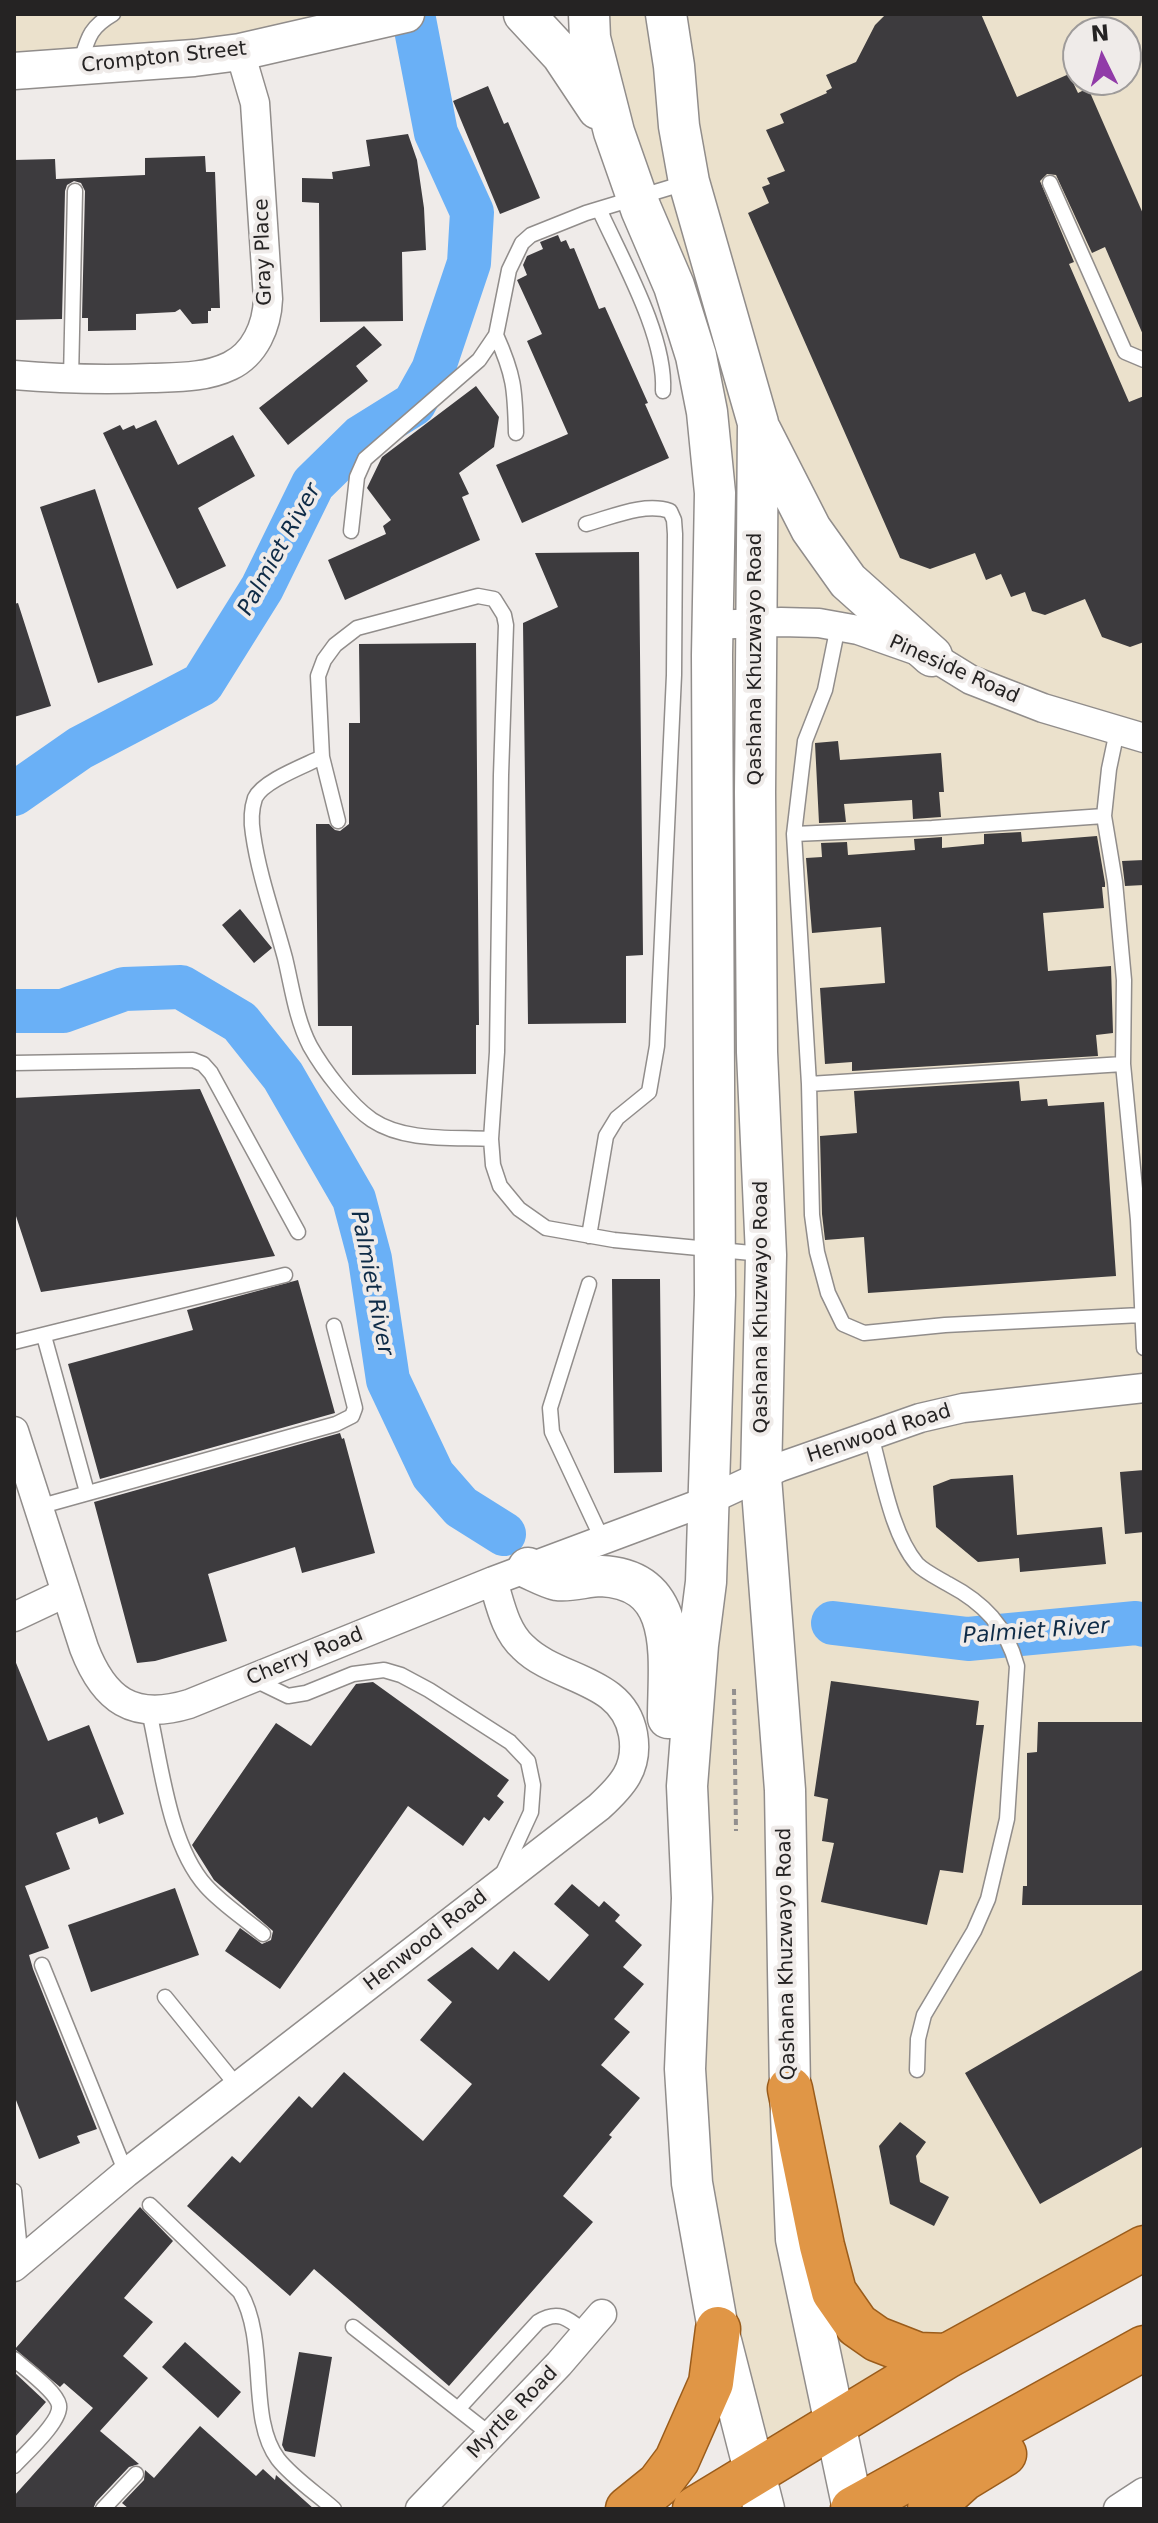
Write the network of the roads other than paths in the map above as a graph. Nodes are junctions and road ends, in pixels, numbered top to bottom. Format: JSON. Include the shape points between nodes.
{"nodes":[{"id":1,"x":113,"y":14,"type":"edge"},
{"id":2,"x":406,"y":14,"type":"edge"},
{"id":3,"x":524,"y":14,"type":"edge"},
{"id":4,"x":589,"y":14,"type":"edge"},
{"id":5,"x":666,"y":14,"type":"edge"},
{"id":6,"x":240,"y":52,"type":"junction"},
{"id":7,"x":78,"y":68,"type":"junction"},
{"id":8,"x":14,"y":71,"type":"edge"},
{"id":9,"x":614,"y":132,"type":"junction"},
{"id":10,"x":689,"y":182,"type":"junction"},
{"id":11,"x":1050,"y":183,"type":"dead end"},
{"id":12,"x":75,"y":191,"type":"dead end"},
{"id":13,"x":638,"y":198,"type":"junction"},
{"id":14,"x":599,"y":209,"type":"junction"},
{"id":15,"x":496,"y":335,"type":"junction"},
{"id":16,"x":1144,"y":360,"type":"edge"},
{"id":17,"x":14,"y":375,"type":"edge"},
{"id":18,"x":71,"y":379,"type":"junction"},
{"id":19,"x":663,"y":391,"type":"dead end"},
{"id":20,"x":758,"y":423,"type":"junction"},
{"id":21,"x":516,"y":433,"type":"dead end"},
{"id":22,"x":586,"y":524,"type":"dead end"},
{"id":23,"x":351,"y":531,"type":"dead end"},
{"id":24,"x":757,"y":622,"type":"junction"},
{"id":25,"x":713,"y":625,"type":"junction"},
{"id":26,"x":838,"y":626,"type":"junction"},
{"id":27,"x":932,"y":656,"type":"junction"},
{"id":28,"x":1131,"y":734,"type":"edge"},
{"id":29,"x":322,"y":757,"type":"junction"},
{"id":30,"x":1104,"y":816,"type":"junction"},
{"id":31,"x":338,"y":821,"type":"dead end"},
{"id":32,"x":794,"y":834,"type":"junction"},
{"id":33,"x":14,"y":1063,"type":"edge"},
{"id":34,"x":1123,"y":1064,"type":"junction"},
{"id":35,"x":809,"y":1084,"type":"junction"},
{"id":36,"x":491,"y":1139,"type":"junction"},
{"id":37,"x":298,"y":1232,"type":"dead end"},
{"id":38,"x":589,"y":1236,"type":"junction"},
{"id":39,"x":715,"y":1250,"type":"junction"},
{"id":40,"x":766,"y":1255,"type":"junction"},
{"id":41,"x":285,"y":1275,"type":"dead end"},
{"id":42,"x":589,"y":1284,"type":"dead end"},
{"id":43,"x":1141,"y":1315,"type":"junction"},
{"id":44,"x":334,"y":1326,"type":"dead end"},
{"id":45,"x":44,"y":1336,"type":"junction"},
{"id":46,"x":14,"y":1342,"type":"edge"},
{"id":47,"x":1144,"y":1348,"type":"edge"},
{"id":48,"x":1144,"y":1388,"type":"edge"},
{"id":49,"x":14,"y":1431,"type":"edge"},
{"id":50,"x":871,"y":1436,"type":"junction"},
{"id":51,"x":761,"y":1477,"type":"junction"},
{"id":52,"x":87,"y":1492,"type":"junction"},
{"id":53,"x":707,"y":1501,"type":"junction"},
{"id":54,"x":38,"y":1507,"type":"junction"},
{"id":55,"x":603,"y":1541,"type":"junction"},
{"id":56,"x":510,"y":1575,"type":"junction"},
{"id":57,"x":65,"y":1593,"type":"junction"},
{"id":58,"x":14,"y":1617,"type":"edge"},
{"id":59,"x":253,"y":1679,"type":"junction"},
{"id":60,"x":149,"y":1711,"type":"junction"},
{"id":61,"x":687,"y":1786,"type":"junction"},
{"id":62,"x":497,"y":1886,"type":"junction"},
{"id":63,"x":263,"y":1934,"type":"dead end"},
{"id":64,"x":42,"y":1965,"type":"dead end"},
{"id":65,"x":165,"y":1997,"type":"dead end"},
{"id":66,"x":917,"y":2070,"type":"dead end"},
{"id":67,"x":238,"y":2087,"type":"junction"},
{"id":68,"x":790,"y":2089,"type":"junction"},
{"id":69,"x":126,"y":2173,"type":"junction"},
{"id":70,"x":14,"y":2191,"type":"edge"},
{"id":71,"x":150,"y":2205,"type":"dead end"},
{"id":72,"x":1144,"y":2248,"type":"edge"},
{"id":73,"x":17,"y":2264,"type":"edge"},
{"id":74,"x":594,"y":2323,"type":"joint"},
{"id":75,"x":353,"y":2327,"type":"dead end"},
{"id":76,"x":718,"y":2329,"type":"junction"},
{"id":77,"x":1144,"y":2348,"type":"edge"},
{"id":78,"x":947,"y":2356,"type":"junction"},
{"id":79,"x":14,"y":2359,"type":"edge"},
{"id":80,"x":1144,"y":2364,"type":"edge"},
{"id":81,"x":458,"y":2409,"type":"junction"},
{"id":82,"x":835,"y":2425,"type":"junction"},
{"id":83,"x":491,"y":2435,"type":"junction"},
{"id":84,"x":14,"y":2466,"type":"edge"},
{"id":85,"x":136,"y":2474,"type":"dead end"},
{"id":86,"x":759,"y":2492,"type":"edge"},
{"id":87,"x":103,"y":2509,"type":"edge"},
{"id":88,"x":334,"y":2509,"type":"edge"},
{"id":89,"x":420,"y":2509,"type":"edge"},
{"id":90,"x":628,"y":2509,"type":"edge"},
{"id":91,"x":695,"y":2509,"type":"edge"},
{"id":92,"x":853,"y":2509,"type":"edge"},
{"id":93,"x":930,"y":2509,"type":"edge"}],
"edges":[{"from":1,"to":7,"type":"lane","via":[[88,36]]},
{"from":2,"to":6,"type":"street","name":"Crompton Street"},
{"from":3,"to":9,"type":"main road","via":[[562,55]]},
{"from":4,"to":9,"type":"main road","name":"Qashana Khuzwayo Road"},
{"from":5,"to":10,"type":"main road","name":"Qashana Khuzwayo Road"},
{"from":6,"to":7,"type":"street","name":"Crompton Street"},
{"from":6,"to":18,"type":"street","name":"Gray Place","via":[[255,103],[267,284],[267,314],[256,343],[232,365],[201,376]]},
{"from":7,"to":8,"type":"street","name":"Crompton Street"},
{"from":9,"to":13,"type":"main road","name":"Qashana Khuzwayo Road"},
{"from":10,"to":13,"type":"lane"},
{"from":10,"to":20,"type":"main road","name":"Qashana Khuzwayo Road"},
{"from":11,"to":16,"type":"lane","via":[[1125,352]]},
{"from":12,"to":18,"type":"lane"},
{"from":13,"to":14,"type":"lane"},
{"from":13,"to":25,"type":"main road","name":"Qashana Khuzwayo Road","via":[[674,286],[707,412],[715,493]]},
{"from":14,"to":15,"type":"lane","via":[[522,243],[509,270]]},
{"from":14,"to":19,"type":"lane","via":[[654,335]]},
{"from":15,"to":21,"type":"lane","via":[[515,385]]},
{"from":15,"to":23,"type":"lane","via":[[479,360],[365,459],[357,477]]},
{"from":17,"to":18,"type":"street","name":"Gray Place"},
{"from":20,"to":24,"type":"main road","name":"Qashana Khuzwayo Road"},
{"from":20,"to":27,"type":"main road","via":[[811,529],[848,581]]},
{"from":22,"to":38,"type":"lane","via":[[660,508],[670,511],[675,534],[657,1046],[649,1092],[617,1118],[606,1136]]},
{"from":24,"to":25,"type":"street","name":"Pineside Road"},
{"from":24,"to":26,"type":"street","name":"Pineside Road"},
{"from":24,"to":40,"type":"main road","name":"Qashana Khuzwayo Road","via":[[757,1052]]},
{"from":25,"to":39,"type":"main road","name":"Qashana Khuzwayo Road"},
{"from":26,"to":27,"type":"street","name":"Pineside Road"},
{"from":26,"to":32,"type":"lane","via":[[825,690],[805,741]]},
{"from":27,"to":28,"type":"street","name":"Pineside Road","via":[[971,680]]},
{"from":28,"to":30,"type":"lane","via":[[1109,769]]},
{"from":29,"to":31,"type":"lane"},
{"from":29,"to":36,"type":"lane","via":[[271,783],[256,795],[251,812],[259,861],[310,1045],[353,1103],[376,1123],[415,1135]]},
{"from":29,"to":36,"type":"lane","via":[[318,676],[335,645],[357,628],[462,599],[486,597],[499,605],[506,625]]},
{"from":30,"to":32,"type":"lane"},
{"from":30,"to":34,"type":"lane","via":[[1124,980]]},
{"from":32,"to":35,"type":"lane"},
{"from":33,"to":37,"type":"lane","via":[[203,1064]]},
{"from":34,"to":35,"type":"lane"},
{"from":34,"to":43,"type":"lane"},
{"from":35,"to":43,"type":"lane","via":[[817,1252],[828,1293],[847,1328],[864,1333]]},
{"from":36,"to":38,"type":"lane","via":[[500,1186],[519,1209],[546,1228]]},
{"from":38,"to":39,"type":"lane"},
{"from":39,"to":40,"type":"lane"},
{"from":39,"to":53,"type":"main road","name":"Qashana Khuzwayo Road"},
{"from":40,"to":51,"type":"main road","name":"Qashana Khuzwayo Road"},
{"from":41,"to":45,"type":"lane"},
{"from":42,"to":55,"type":"lane","via":[[549,1420]]},
{"from":43,"to":47,"type":"lane"},
{"from":44,"to":52,"type":"lane","via":[[355,1408],[352,1416]]},
{"from":45,"to":46,"type":"lane"},
{"from":45,"to":52,"type":"lane"},
{"from":48,"to":50,"type":"street","name":"Henwood Road","via":[[963,1408]]},
{"from":49,"to":54,"type":"street"},
{"from":50,"to":51,"type":"street","name":"Henwood Road"},
{"from":50,"to":66,"type":"lane","via":[[907,1551],[920,1567],[971,1596],[1001,1626],[1017,1666],[1007,1819],[988,1899],[924,2015]]},
{"from":51,"to":53,"type":"street","name":"Cherry Road"},
{"from":51,"to":68,"type":"main road","name":"Qashana Khuzwayo Road","via":[[785,1790]]},
{"from":52,"to":54,"type":"lane"},
{"from":53,"to":55,"type":"street","name":"Cherry Road"},
{"from":53,"to":61,"type":"main road","name":"Qashana Khuzwayo Road","via":[[706,1582]]},
{"from":54,"to":57,"type":"street"},
{"from":55,"to":56,"type":"street","name":"Cherry Road"},
{"from":56,"to":59,"type":"street","name":"Cherry Road"},
{"from":56,"to":61,"type":"main road","via":[[621,1579],[654,1598],[668,1633],[669,1747]]},
{"from":56,"to":62,"type":"street","name":"Henwood Road","via":[[509,1627],[519,1644],[611,1695],[632,1727],[635,1754],[624,1784]]},
{"from":57,"to":58,"type":"street"},
{"from":57,"to":60,"type":"street","via":[[97,1678],[118,1699]]},
{"from":59,"to":60,"type":"street","name":"Cherry Road","via":[[179,1707]]},
{"from":59,"to":62,"type":"lane","via":[[288,1696],[353,1674],[384,1670],[429,1690],[510,1742],[528,1761],[531,1812]]},
{"from":60,"to":63,"type":"lane","via":[[186,1853],[206,1886]]},
{"from":61,"to":76,"type":"main road","name":"Qashana Khuzwayo Road","via":[[692,1898],[685,2069],[692,2183]]},
{"from":62,"to":67,"type":"street","name":"Henwood Road"},
{"from":64,"to":69,"type":"lane"},
{"from":65,"to":67,"type":"lane"},
{"from":67,"to":69,"type":"street","name":"Henwood Road"},
{"from":68,"to":78,"type":"highway","via":[[834,2292],[857,2325],[877,2339],[918,2355]]},
{"from":68,"to":82,"type":"main road","name":"Qashana Khuzwayo Road","via":[[796,2239]]},
{"from":69,"to":73,"type":"street","name":"Henwood Road"},
{"from":70,"to":73,"type":"lane"},
{"from":71,"to":88,"type":"lane","via":[[240,2292],[257,2341],[267,2438],[278,2459]]},
{"from":72,"to":78,"type":"highway"},
{"from":74,"to":81,"type":"lane","via":[[547,2316]]},
{"from":74,"to":83,"type":"street","name":"Myrtle Road"},
{"from":75,"to":81,"type":"lane"},
{"from":76,"to":86,"type":"main road","name":"Qashana Khuzwayo Road"},
{"from":76,"to":90,"type":"highway","via":[[711,2383],[677,2460],[659,2484]]},
{"from":77,"to":92,"type":"highway"},
{"from":78,"to":82,"type":"highway"},
{"from":79,"to":84,"type":"lane","via":[[59,2405],[57,2418]]},
{"from":80,"to":93,"type":"highway","via":[[963,2479]]},
{"from":81,"to":83,"type":"lane"},
{"from":82,"to":86,"type":"highway"},
{"from":82,"to":92,"type":"main road","name":"Qashana Khuzwayo Road"},
{"from":83,"to":89,"type":"street","name":"Myrtle Road"},
{"from":85,"to":87,"type":"lane"},
{"from":86,"to":91,"type":"highway"}]}
